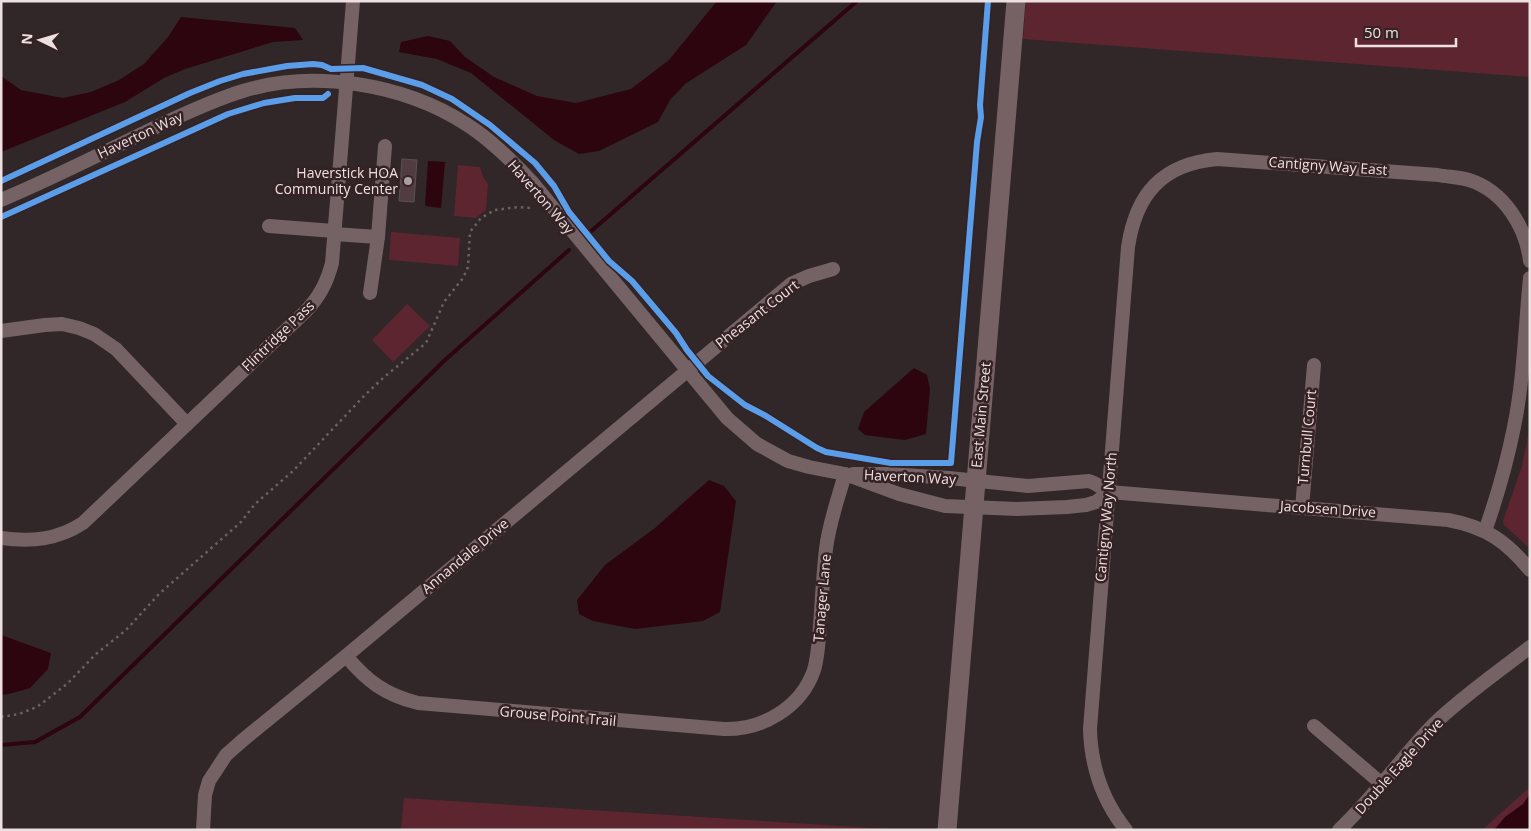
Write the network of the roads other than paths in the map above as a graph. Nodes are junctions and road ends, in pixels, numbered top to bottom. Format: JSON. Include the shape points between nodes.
{"nodes":[{"id":1,"x":353,"y":1,"type":"edge"},
{"id":2,"x":1016,"y":1,"type":"edge"},
{"id":3,"x":346,"y":83,"type":"junction"},
{"id":4,"x":385,"y":146,"type":"dead end"},
{"id":5,"x":1144,"y":198,"type":"joint"},
{"id":6,"x":1,"y":200,"type":"edge"},
{"id":7,"x":269,"y":226,"type":"dead end"},
{"id":8,"x":334,"y":233,"type":"junction"},
{"id":9,"x":378,"y":237,"type":"junction"},
{"id":10,"x":1530,"y":261,"type":"edge"},
{"id":11,"x":833,"y":268,"type":"dead end"},
{"id":12,"x":1530,"y":278,"type":"edge"},
{"id":13,"x":370,"y":293,"type":"dead end"},
{"id":14,"x":1,"y":331,"type":"edge"},
{"id":15,"x":1314,"y":366,"type":"dead end"},
{"id":16,"x":686,"y":371,"type":"junction"},
{"id":17,"x":187,"y":424,"type":"junction"},
{"id":18,"x":845,"y":474,"type":"junction"},
{"id":19,"x":976,"y":481,"type":"junction"},
{"id":20,"x":1109,"y":492,"type":"junction"},
{"id":21,"x":974,"y":507,"type":"junction"},
{"id":22,"x":1302,"y":508,"type":"junction"},
{"id":23,"x":1485,"y":531,"type":"junction"},
{"id":24,"x":1,"y":538,"type":"edge"},
{"id":25,"x":1530,"y":570,"type":"edge"},
{"id":26,"x":1530,"y":647,"type":"edge"},
{"id":27,"x":346,"y":656,"type":"junction"},
{"id":28,"x":782,"y":712,"type":"joint"},
{"id":29,"x":1314,"y":726,"type":"dead end"},
{"id":30,"x":1382,"y":784,"type":"junction"},
{"id":31,"x":202,"y":830,"type":"edge"},
{"id":32,"x":947,"y":830,"type":"edge"},
{"id":33,"x":1126,"y":830,"type":"edge"},
{"id":34,"x":1339,"y":830,"type":"edge"}],
"edges":[{"from":1,"to":3,"type":"street","name":"Flintridge Pass"},
{"from":2,"to":19,"type":"main road","name":"East Main Street"},
{"from":3,"to":6,"type":"street","name":"Haverton Way","via":[[292,82],[237,93],[193,110]]},
{"from":3,"to":8,"type":"street","name":"Flintridge Pass"},
{"from":3,"to":16,"type":"street","name":"Haverton Way","via":[[398,92],[422,101],[468,124],[496,147],[531,181]]},
{"from":4,"to":9,"type":"street"},
{"from":5,"to":10,"type":"street","name":"Cantigny Way East","via":[[1161,179],[1204,160],[1381,170],[1470,180],[1498,198],[1513,213],[1522,230]]},
{"from":5,"to":20,"type":"street","name":"Cantigny Way North","via":[[1134,216],[1128,247]]},
{"from":7,"to":8,"type":"street"},
{"from":8,"to":9,"type":"street"},
{"from":8,"to":17,"type":"street","name":"Flintridge Pass","via":[[329,273],[318,298]]},
{"from":9,"to":13,"type":"street"},
{"from":11,"to":16,"type":"street","name":"Pheasant Court","via":[[791,284]]},
{"from":12,"to":23,"type":"street","via":[[1515,426]]},
{"from":14,"to":17,"type":"street","via":[[62,324],[94,334],[116,349]]},
{"from":15,"to":22,"type":"street","name":"Turnbull Court"},
{"from":16,"to":18,"type":"street","name":"Haverton Way","via":[[727,418],[756,444],[798,464]]},
{"from":16,"to":27,"type":"street","name":"Annandale Drive"},
{"from":17,"to":24,"type":"street","name":"Flintridge Pass","via":[[125,485],[75,528],[43,540]]},
{"from":18,"to":19,"type":"street","name":"Haverton Way"},
{"from":18,"to":21,"type":"street","name":"Haverton Way","via":[[908,497],[945,506]]},
{"from":18,"to":28,"type":"street","name":"Tanager Lane","via":[[826,549],[814,668],[806,686]]},
{"from":19,"to":20,"type":"street","name":"Jacobsen Drive","via":[[1028,486],[1088,481]]},
{"from":19,"to":21,"type":"main road","name":"East Main Street"},
{"from":20,"to":21,"type":"street","via":[[1086,505],[1030,509]]},
{"from":20,"to":22,"type":"street","name":"Jacobsen Drive"},
{"from":20,"to":33,"type":"street","name":"Cantigny Way North","via":[[1090,744],[1099,783]]},
{"from":21,"to":32,"type":"main road","name":"East Main Street"},
{"from":22,"to":23,"type":"street","name":"Jacobsen Drive","via":[[1448,520]]},
{"from":23,"to":25,"type":"street","name":"Jacobsen Drive","via":[[1510,548]]},
{"from":26,"to":30,"type":"street","name":"Double Eagle Drive","via":[[1435,724]]},
{"from":27,"to":28,"type":"street","name":"Grouse Point Trail","via":[[362,676],[382,689],[403,699],[429,705],[724,729],[754,726]]},
{"from":27,"to":31,"type":"street","name":"Annandale Drive","via":[[226,755],[209,781]]},
{"from":29,"to":30,"type":"street"},
{"from":30,"to":34,"type":"street","name":"Double Eagle Drive"}]}
